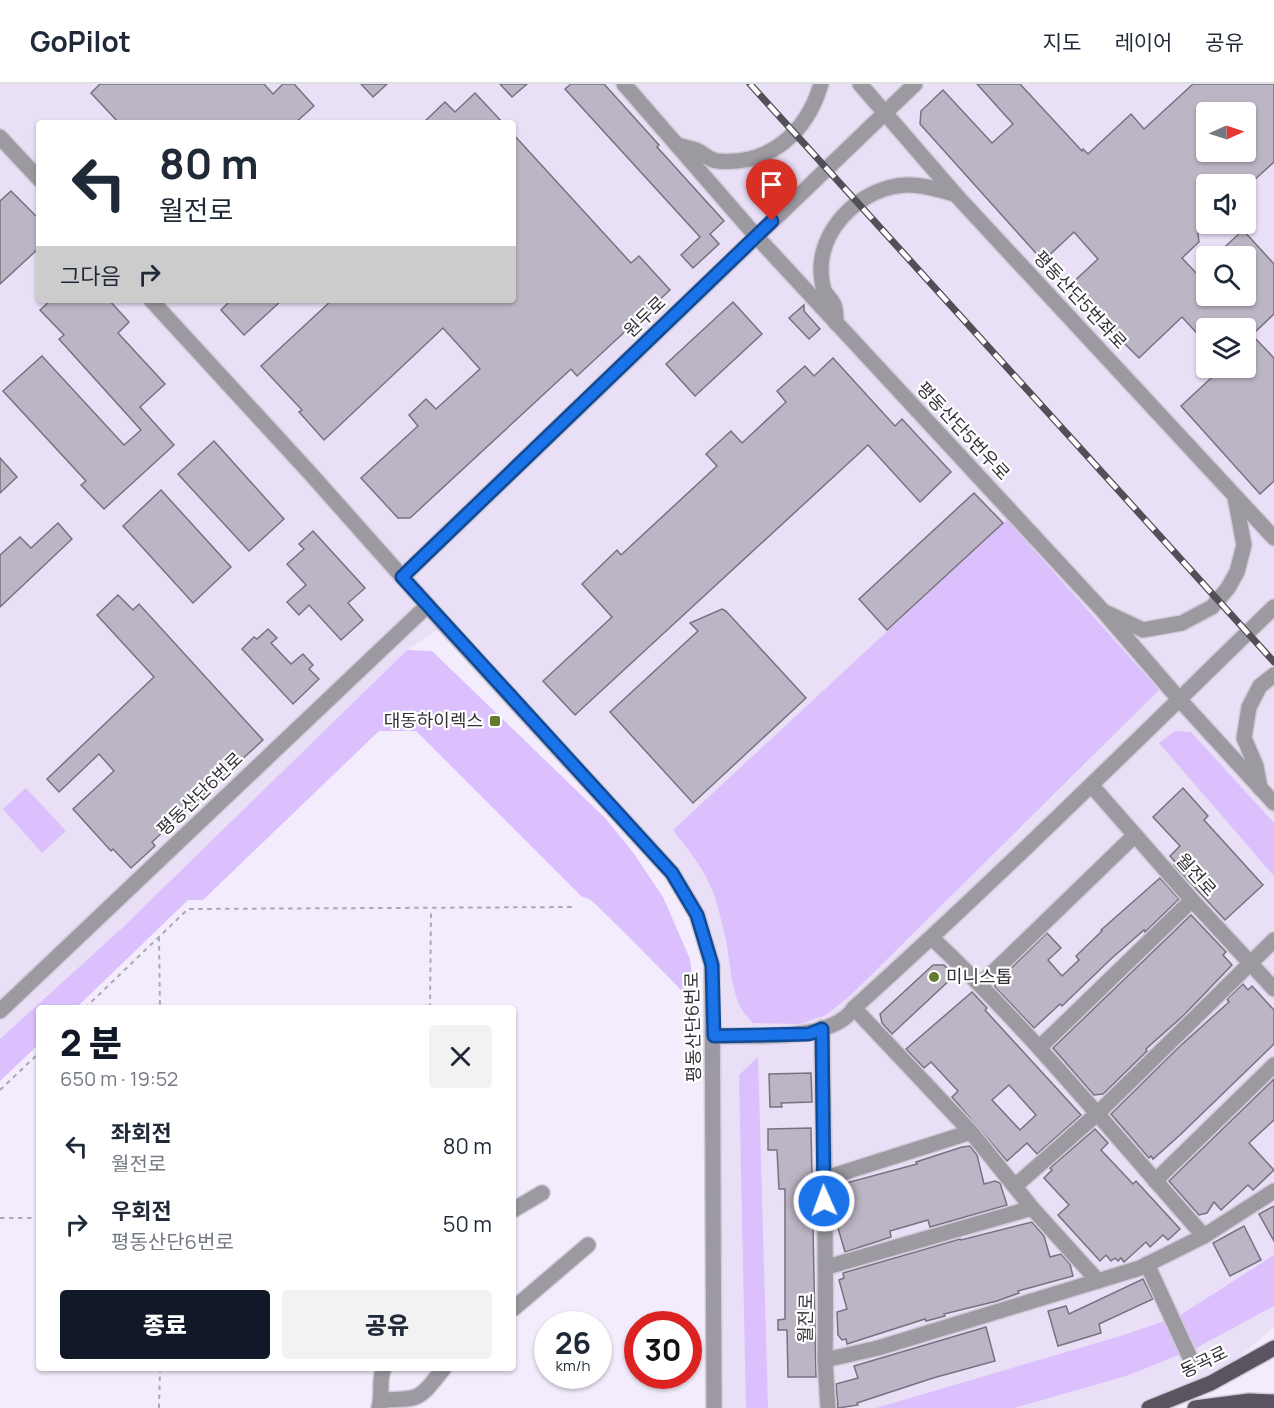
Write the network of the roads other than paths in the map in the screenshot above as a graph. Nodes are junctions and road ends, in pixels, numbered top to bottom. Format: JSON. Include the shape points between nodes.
{"nodes":[{"id":1,"x":624,"y":84,"type":"edge"},
{"id":2,"x":821,"y":84,"type":"edge"},
{"id":3,"x":860,"y":84,"type":"edge"},
{"id":4,"x":915,"y":84,"type":"edge"},
{"id":5,"x":885,"y":112,"type":"junction"},
{"id":6,"x":0,"y":137,"type":"edge"},
{"id":7,"x":678,"y":146,"type":"junction"},
{"id":8,"x":36,"y":176,"type":"edge"},
{"id":9,"x":955,"y":194,"type":"junction"},
{"id":10,"x":756,"y":237,"type":"junction"},
{"id":11,"x":154,"y":303,"type":"edge"},
{"id":12,"x":836,"y":323,"type":"junction"},
{"id":13,"x":1234,"y":494,"type":"junction"},
{"id":14,"x":1274,"y":538,"type":"edge"},
{"id":15,"x":402,"y":577,"type":"junction"},
{"id":16,"x":427,"y":606,"type":"junction"},
{"id":17,"x":1274,"y":607,"type":"edge"},
{"id":18,"x":1104,"y":612,"type":"junction"},
{"id":19,"x":1274,"y":675,"type":"edge"},
{"id":20,"x":1179,"y":699,"type":"junction"},
{"id":21,"x":1092,"y":786,"type":"junction"},
{"id":22,"x":1260,"y":788,"type":"junction"},
{"id":23,"x":1274,"y":803,"type":"edge"},
{"id":24,"x":1135,"y":835,"type":"junction"},
{"id":25,"x":1192,"y":900,"type":"junction"},
{"id":26,"x":932,"y":938,"type":"junction"},
{"id":27,"x":1274,"y":940,"type":"edge"},
{"id":28,"x":1250,"y":964,"type":"junction"},
{"id":29,"x":981,"y":984,"type":"junction"},
{"id":30,"x":1274,"y":989,"type":"edge"},
{"id":31,"x":854,"y":1008,"type":"junction"},
{"id":32,"x":0,"y":1011,"type":"edge"},
{"id":33,"x":822,"y":1029,"type":"junction"},
{"id":34,"x":714,"y":1036,"type":"junction"},
{"id":35,"x":1040,"y":1047,"type":"junction"},
{"id":36,"x":1274,"y":1065,"type":"edge"},
{"id":37,"x":1098,"y":1113,"type":"junction"},
{"id":38,"x":971,"y":1132,"type":"junction"},
{"id":39,"x":823,"y":1179,"type":"junction"},
{"id":40,"x":1155,"y":1181,"type":"junction"},
{"id":41,"x":1015,"y":1186,"type":"junction"},
{"id":42,"x":1274,"y":1191,"type":"edge"},
{"id":43,"x":542,"y":1193,"type":"dead end"},
{"id":44,"x":516,"y":1208,"type":"edge"},
{"id":45,"x":1032,"y":1208,"type":"junction"},
{"id":46,"x":1204,"y":1236,"type":"junction"},
{"id":47,"x":588,"y":1245,"type":"dead end"},
{"id":48,"x":1147,"y":1264,"type":"junction"},
{"id":49,"x":827,"y":1267,"type":"junction"},
{"id":50,"x":1098,"y":1281,"type":"junction"},
{"id":51,"x":516,"y":1306,"type":"edge"},
{"id":52,"x":1274,"y":1348,"type":"edge"},
{"id":53,"x":825,"y":1360,"type":"junction"},
{"id":54,"x":1192,"y":1362,"type":"dead end"},
{"id":55,"x":383,"y":1371,"type":"edge"},
{"id":56,"x":441,"y":1371,"type":"edge"},
{"id":57,"x":1274,"y":1402,"type":"edge"},
{"id":58,"x":380,"y":1404,"type":"edge"},
{"id":59,"x":714,"y":1408,"type":"edge"},
{"id":60,"x":828,"y":1408,"type":"edge"},
{"id":61,"x":1149,"y":1408,"type":"edge"},
{"id":62,"x":1195,"y":1408,"type":"edge"}],
"edges":[{"from":1,"to":7,"type":"street","name":"평동산단5번우로"},
{"from":2,"to":7,"type":"street","via":[[803,124],[784,143],[766,153],[733,161],[714,160]]},
{"from":3,"to":5,"type":"street","name":"평동산단5번좌로"},
{"from":4,"to":5,"type":"street","name":"원두로"},
{"from":5,"to":9,"type":"street","name":"평동산단5번좌로"},
{"from":5,"to":10,"type":"street","name":"원두로"},
{"from":6,"to":8,"type":"street"},
{"from":7,"to":10,"type":"street","name":"평동산단5번우로"},
{"from":9,"to":12,"type":"street","via":[[924,185],[890,187],[870,194],[834,226],[821,266],[823,289],[834,305]]},
{"from":9,"to":13,"type":"street","name":"평동산단5번좌로"},
{"from":10,"to":12,"type":"street","name":"평동산단5번우로"},
{"from":10,"to":15,"type":"street","name":"원두로"},
{"from":11,"to":15,"type":"street","name":"평동산단6번로"},
{"from":12,"to":18,"type":"street","name":"평동산단5번우로"},
{"from":13,"to":14,"type":"street","name":"평동산단5번좌로"},
{"from":13,"to":18,"type":"street","via":[[1245,545],[1237,572],[1212,607],[1182,623],[1143,630]]},
{"from":15,"to":16,"type":"street","name":"평동산단6번로"},
{"from":16,"to":32,"type":"street","name":"평동산단6번로"},
{"from":16,"to":34,"type":"street","name":"평동산단6번로","via":[[672,873],[697,915],[712,965]]},
{"from":17,"to":20,"type":"street"},
{"from":18,"to":20,"type":"street","name":"평동산단5번우로"},
{"from":19,"to":22,"type":"street","via":[[1260,686],[1249,707],[1244,738]]},
{"from":20,"to":21,"type":"street"},
{"from":20,"to":22,"type":"street","name":"평동산단5번우로"},
{"from":21,"to":24,"type":"street","name":"월전로"},
{"from":21,"to":26,"type":"street"},
{"from":22,"to":23,"type":"street","name":"평동산단5번우로"},
{"from":24,"to":25,"type":"street","name":"월전로"},
{"from":24,"to":29,"type":"street"},
{"from":25,"to":28,"type":"street","name":"월전로"},
{"from":25,"to":35,"type":"street"},
{"from":26,"to":29,"type":"street"},
{"from":26,"to":31,"type":"street"},
{"from":27,"to":28,"type":"street"},
{"from":28,"to":30,"type":"street","name":"월전로"},
{"from":28,"to":37,"type":"street"},
{"from":29,"to":35,"type":"street"},
{"from":31,"to":33,"type":"street","via":[[848,1017]]},
{"from":31,"to":38,"type":"street"},
{"from":33,"to":34,"type":"street","via":[[809,1034]]},
{"from":33,"to":39,"type":"street","name":"월전로"},
{"from":34,"to":59,"type":"street","name":"평동산단6번로"},
{"from":35,"to":37,"type":"street"},
{"from":36,"to":40,"type":"street"},
{"from":37,"to":40,"type":"street"},
{"from":37,"to":41,"type":"street"},
{"from":38,"to":39,"type":"street"},
{"from":38,"to":41,"type":"street"},
{"from":39,"to":49,"type":"street","name":"월전로"},
{"from":40,"to":46,"type":"street"},
{"from":41,"to":45,"type":"street"},
{"from":42,"to":46,"type":"street","name":"월전로"},
{"from":43,"to":44,"type":"street"},
{"from":45,"to":49,"type":"street"},
{"from":45,"to":50,"type":"street"},
{"from":46,"to":48,"type":"street","name":"월전로"},
{"from":47,"to":51,"type":"street"},
{"from":48,"to":50,"type":"street","name":"월전로"},
{"from":48,"to":54,"type":"street"},
{"from":49,"to":53,"type":"street","name":"월전로"},
{"from":50,"to":53,"type":"street","name":"월전로","via":[[878,1348]]},
{"from":52,"to":61,"type":"main road","name":"동곡로","via":[[1211,1383]]},
{"from":53,"to":60,"type":"street"},
{"from":55,"to":58,"type":"street"},
{"from":56,"to":58,"type":"street","via":[[415,1399]]},
{"from":57,"to":62,"type":"main road"}]}
